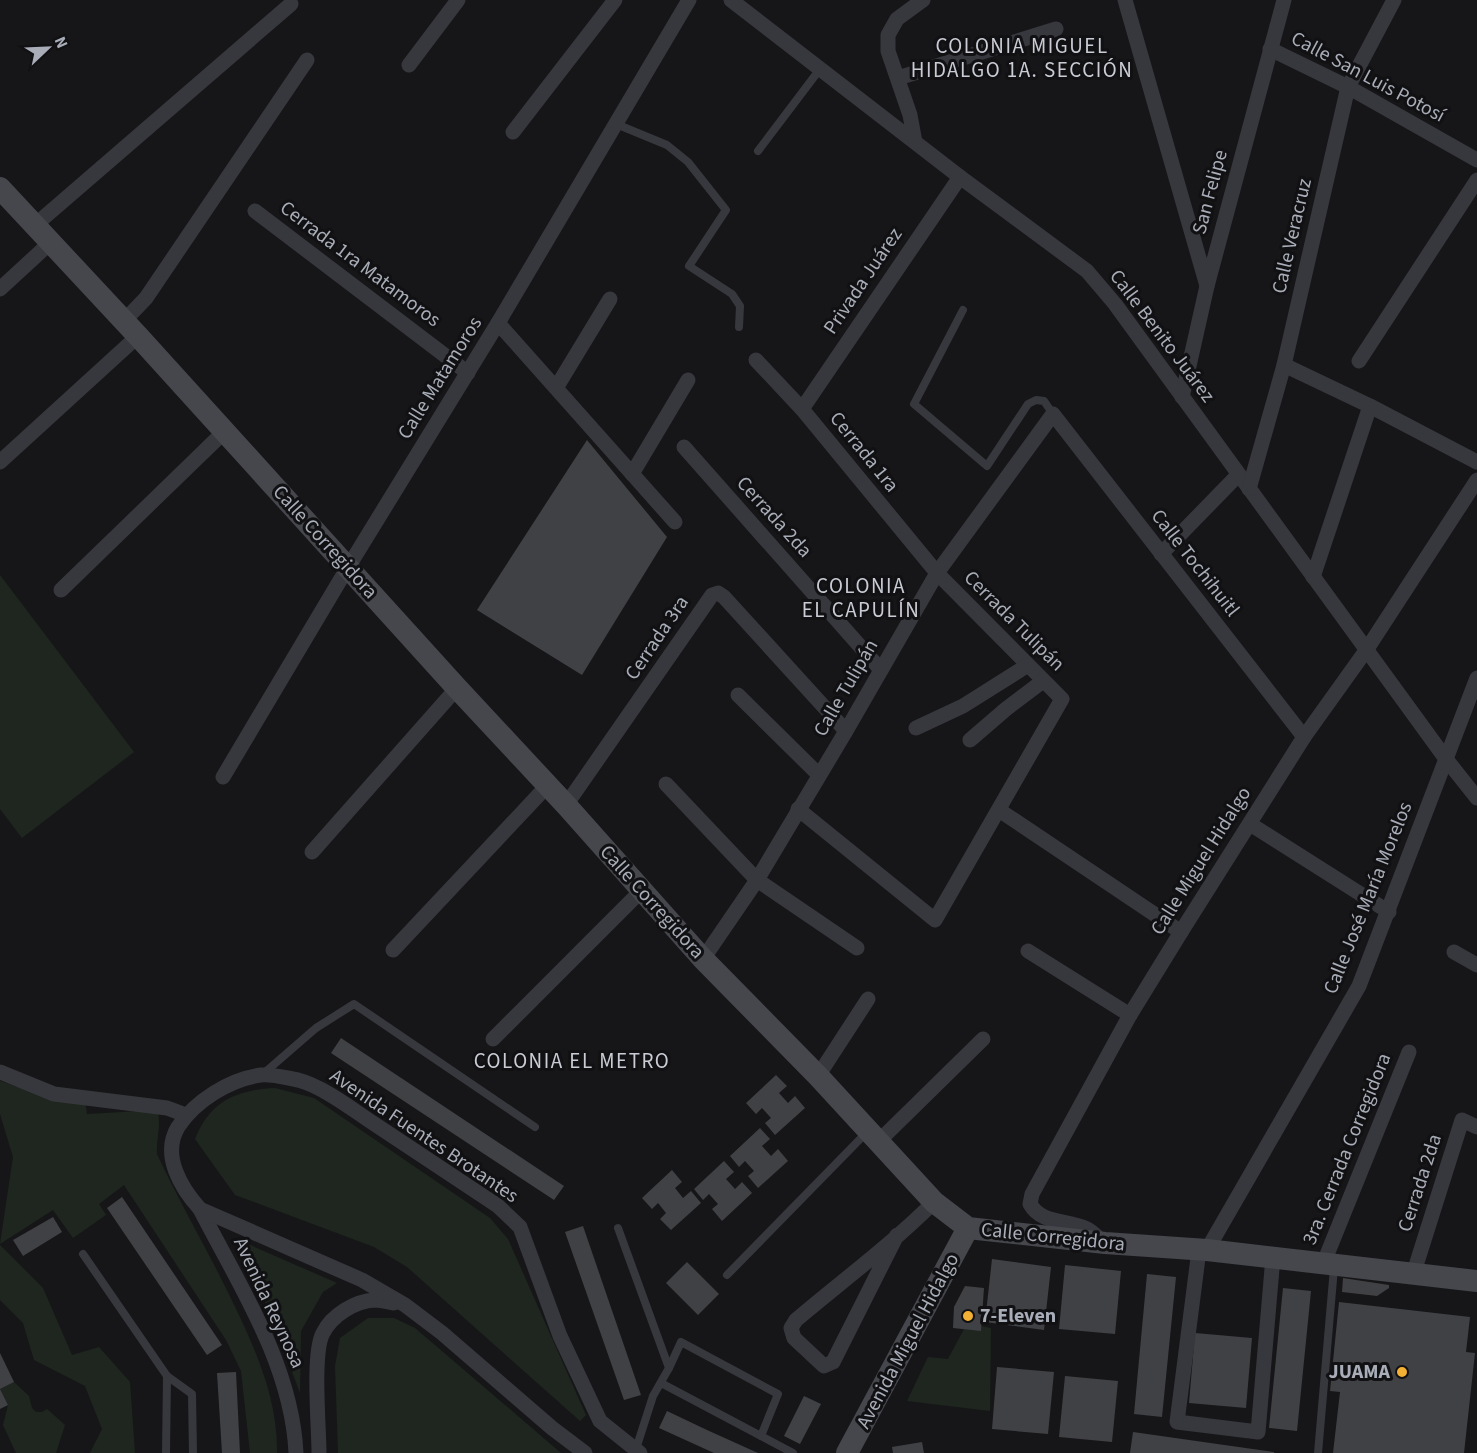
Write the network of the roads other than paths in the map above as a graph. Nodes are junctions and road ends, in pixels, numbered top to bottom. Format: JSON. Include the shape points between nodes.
{"nodes":[{"id":1,"x":458,"y":0,"type":"edge"},
{"id":2,"x":615,"y":0,"type":"edge"},
{"id":3,"x":689,"y":0,"type":"edge"},
{"id":4,"x":731,"y":0,"type":"edge"},
{"id":5,"x":923,"y":0,"type":"edge"},
{"id":6,"x":1125,"y":0,"type":"edge"},
{"id":7,"x":1284,"y":0,"type":"edge"},
{"id":8,"x":1394,"y":0,"type":"edge"},
{"id":9,"x":291,"y":4,"type":"dead end"},
{"id":10,"x":1056,"y":29,"type":"dead end"},
{"id":11,"x":1270,"y":49,"type":"junction"},
{"id":12,"x":308,"y":60,"type":"dead end"},
{"id":13,"x":409,"y":65,"type":"dead end"},
{"id":14,"x":820,"y":69,"type":"junction"},
{"id":15,"x":898,"y":78,"type":"junction"},
{"id":16,"x":1348,"y":87,"type":"junction"},
{"id":17,"x":616,"y":124,"type":"junction"},
{"id":18,"x":513,"y":132,"type":"dead end"},
{"id":19,"x":915,"y":142,"type":"junction"},
{"id":20,"x":758,"y":151,"type":"dead end"},
{"id":21,"x":1477,"y":160,"type":"edge"},
{"id":22,"x":960,"y":177,"type":"junction"},
{"id":23,"x":1477,"y":180,"type":"edge"},
{"id":24,"x":0,"y":188,"type":"edge"},
{"id":25,"x":255,"y":211,"type":"dead end"},
{"id":26,"x":34,"y":226,"type":"junction"},
{"id":27,"x":51,"y":242,"type":"junction"},
{"id":28,"x":1207,"y":286,"type":"junction"},
{"id":29,"x":0,"y":289,"type":"edge"},
{"id":30,"x":610,"y":299,"type":"dead end"},
{"id":31,"x":963,"y":310,"type":"dead end"},
{"id":32,"x":498,"y":323,"type":"junction"},
{"id":33,"x":739,"y":327,"type":"dead end"},
{"id":34,"x":131,"y":329,"type":"junction"},
{"id":35,"x":756,"y":360,"type":"dead end"},
{"id":36,"x":1359,"y":361,"type":"dead end"},
{"id":37,"x":1284,"y":365,"type":"junction"},
{"id":38,"x":468,"y":373,"type":"junction"},
{"id":39,"x":688,"y":380,"type":"dead end"},
{"id":40,"x":556,"y":388,"type":"junction"},
{"id":41,"x":1182,"y":397,"type":"junction"},
{"id":42,"x":1370,"y":406,"type":"junction"},
{"id":43,"x":802,"y":409,"type":"junction"},
{"id":44,"x":1053,"y":414,"type":"junction"},
{"id":45,"x":225,"y":432,"type":"junction"},
{"id":46,"x":684,"y":447,"type":"dead end"},
{"id":47,"x":0,"y":462,"type":"edge"},
{"id":48,"x":1477,"y":462,"type":"edge"},
{"id":49,"x":632,"y":474,"type":"junction"},
{"id":50,"x":1238,"y":475,"type":"junction"},
{"id":51,"x":1477,"y":480,"type":"edge"},
{"id":52,"x":1249,"y":489,"type":"junction"},
{"id":53,"x":675,"y":522,"type":"dead end"},
{"id":54,"x":1161,"y":554,"type":"junction"},
{"id":55,"x":348,"y":567,"type":"junction"},
{"id":56,"x":937,"y":573,"type":"junction"},
{"id":57,"x":1313,"y":577,"type":"junction"},
{"id":58,"x":61,"y":590,"type":"dead end"},
{"id":59,"x":1367,"y":649,"type":"junction"},
{"id":60,"x":1028,"y":665,"type":"junction"},
{"id":61,"x":880,"y":670,"type":"junction"},
{"id":62,"x":1477,"y":678,"type":"edge"},
{"id":63,"x":1043,"y":681,"type":"junction"},
{"id":64,"x":457,"y":688,"type":"junction"},
{"id":65,"x":738,"y":695,"type":"dead end"},
{"id":66,"x":916,"y":728,"type":"dead end"},
{"id":67,"x":846,"y":731,"type":"junction"},
{"id":68,"x":1304,"y":737,"type":"junction"},
{"id":69,"x":970,"y":740,"type":"dead end"},
{"id":70,"x":1446,"y":759,"type":"junction"},
{"id":71,"x":819,"y":775,"type":"junction"},
{"id":72,"x":223,"y":777,"type":"dead end"},
{"id":73,"x":666,"y":784,"type":"dead end"},
{"id":74,"x":548,"y":785,"type":"junction"},
{"id":75,"x":1477,"y":798,"type":"edge"},
{"id":76,"x":566,"y":805,"type":"junction"},
{"id":77,"x":798,"y":809,"type":"junction"},
{"id":78,"x":999,"y":810,"type":"junction"},
{"id":79,"x":1250,"y":824,"type":"junction"},
{"id":80,"x":312,"y":852,"type":"dead end"},
{"id":81,"x":757,"y":880,"type":"junction"},
{"id":82,"x":641,"y":891,"type":"junction"},
{"id":83,"x":1389,"y":912,"type":"junction"},
{"id":84,"x":1181,"y":932,"type":"junction"},
{"id":85,"x":857,"y":948,"type":"dead end"},
{"id":86,"x":393,"y":950,"type":"dead end"},
{"id":87,"x":1028,"y":951,"type":"dead end"},
{"id":88,"x":1454,"y":952,"type":"dead end"},
{"id":89,"x":704,"y":959,"type":"junction"},
{"id":90,"x":1477,"y":965,"type":"edge"},
{"id":91,"x":868,"y":999,"type":"dead end"},
{"id":92,"x":1130,"y":1015,"type":"junction"},
{"id":93,"x":493,"y":1039,"type":"dead end"},
{"id":94,"x":983,"y":1039,"type":"dead end"},
{"id":95,"x":1409,"y":1052,"type":"dead end"},
{"id":96,"x":0,"y":1072,"type":"edge"},
{"id":97,"x":262,"y":1075,"type":"junction"},
{"id":98,"x":818,"y":1076,"type":"junction"},
{"id":99,"x":186,"y":1115,"type":"junction"},
{"id":100,"x":1477,"y":1127,"type":"edge"},
{"id":101,"x":535,"y":1128,"type":"dead end"},
{"id":102,"x":874,"y":1136,"type":"junction"},
{"id":103,"x":934,"y":1202,"type":"junction"},
{"id":104,"x":200,"y":1209,"type":"junction"},
{"id":105,"x":618,"y":1228,"type":"dead end"},
{"id":106,"x":968,"y":1228,"type":"junction"},
{"id":107,"x":897,"y":1235,"type":"junction"},
{"id":108,"x":1105,"y":1243,"type":"junction"},
{"id":109,"x":1203,"y":1250,"type":"junction"},
{"id":110,"x":83,"y":1254,"type":"dead end"},
{"id":111,"x":1273,"y":1257,"type":"junction"},
{"id":112,"x":1329,"y":1263,"type":"junction"},
{"id":113,"x":727,"y":1275,"type":"dead end"},
{"id":114,"x":1413,"y":1275,"type":"junction"},
{"id":115,"x":1477,"y":1281,"type":"edge"},
{"id":116,"x":405,"y":1305,"type":"junction"},
{"id":117,"x":669,"y":1368,"type":"junction"},
{"id":118,"x":167,"y":1376,"type":"junction"},
{"id":119,"x":660,"y":1383,"type":"junction"},
{"id":120,"x":760,"y":1436,"type":"junction"},
{"id":121,"x":637,"y":1452,"type":"edge"},
{"id":122,"x":166,"y":1453,"type":"edge"},
{"id":123,"x":193,"y":1453,"type":"edge"},
{"id":124,"x":296,"y":1453,"type":"edge"},
{"id":125,"x":319,"y":1453,"type":"edge"},
{"id":126,"x":585,"y":1453,"type":"edge"},
{"id":127,"x":793,"y":1453,"type":"edge"},
{"id":128,"x":847,"y":1453,"type":"edge"},
{"id":129,"x":1318,"y":1453,"type":"edge"}],
"edges":[{"from":1,"to":13,"type":"street"},
{"from":2,"to":18,"type":"street"},
{"from":3,"to":17,"type":"street","name":"Calle Matamoros"},
{"from":4,"to":14,"type":"street","name":"Calle Benito Juárez"},
{"from":5,"to":15,"type":"street","via":[[897,19],[888,35],[888,51]]},
{"from":6,"to":28,"type":"street"},
{"from":7,"to":11,"type":"street","name":"San Felipe"},
{"from":8,"to":16,"type":"street","name":"Calle Veracruz"},
{"from":9,"to":26,"type":"street"},
{"from":10,"to":15,"type":"street"},
{"from":11,"to":16,"type":"street","name":"Calle San Luis Potosí"},
{"from":11,"to":28,"type":"street","name":"San Felipe"},
{"from":12,"to":34,"type":"street","via":[[146,298]]},
{"from":14,"to":19,"type":"street","name":"Calle Benito Juárez"},
{"from":14,"to":20,"type":"lane"},
{"from":15,"to":19,"type":"street"},
{"from":16,"to":21,"type":"street","name":"Calle San Luis Potosí"},
{"from":16,"to":37,"type":"street","name":"Calle Veracruz"},
{"from":17,"to":32,"type":"street","name":"Calle Matamoros"},
{"from":17,"to":33,"type":"lane","via":[[667,145],[688,162],[726,210],[689,266],[732,294],[740,306]]},
{"from":19,"to":22,"type":"street","name":"Calle Benito Juárez"},
{"from":22,"to":41,"type":"street","name":"Calle Benito Juárez","via":[[1087,271]]},
{"from":22,"to":43,"type":"street","name":"Privada Juárez"},
{"from":23,"to":36,"type":"street"},
{"from":24,"to":26,"type":"street","name":"Calle Corregidora"},
{"from":25,"to":38,"type":"street","name":"Cerrada 1ra Matamoros"},
{"from":26,"to":27,"type":"street","name":"Calle Corregidora"},
{"from":27,"to":29,"type":"street"},
{"from":27,"to":34,"type":"street","name":"Calle Corregidora"},
{"from":28,"to":41,"type":"street","name":"San Felipe"},
{"from":30,"to":40,"type":"street"},
{"from":31,"to":44,"type":"lane","via":[[914,404],[987,466],[1028,404],[1044,401]]},
{"from":32,"to":38,"type":"street","name":"Calle Matamoros"},
{"from":32,"to":40,"type":"street"},
{"from":34,"to":45,"type":"street","name":"Calle Corregidora"},
{"from":34,"to":47,"type":"street"},
{"from":35,"to":43,"type":"street","name":"Cerrada 1ra"},
{"from":37,"to":42,"type":"street"},
{"from":37,"to":52,"type":"street","name":"Calle Veracruz"},
{"from":38,"to":55,"type":"street","name":"Calle Matamoros"},
{"from":39,"to":49,"type":"street"},
{"from":40,"to":49,"type":"street"},
{"from":41,"to":50,"type":"street","name":"Calle Benito Juárez"},
{"from":42,"to":48,"type":"street"},
{"from":42,"to":57,"type":"street"},
{"from":43,"to":56,"type":"street","name":"Cerrada 1ra"},
{"from":44,"to":54,"type":"street","name":"Calle Tochihuitl"},
{"from":44,"to":56,"type":"street","name":"Calle Tulipán"},
{"from":45,"to":55,"type":"street","name":"Calle Corregidora"},
{"from":45,"to":58,"type":"street"},
{"from":46,"to":61,"type":"street","name":"Cerrada 2da"},
{"from":49,"to":53,"type":"street"},
{"from":50,"to":52,"type":"street","name":"Calle Benito Juárez"},
{"from":50,"to":54,"type":"street"},
{"from":51,"to":59,"type":"street","name":"Calle Miguel Hidalgo"},
{"from":52,"to":57,"type":"street","name":"Calle Benito Juárez"},
{"from":54,"to":68,"type":"street","name":"Calle Tochihuitl"},
{"from":55,"to":64,"type":"street","name":"Calle Corregidora"},
{"from":55,"to":72,"type":"street","name":"Calle Matamoros"},
{"from":56,"to":60,"type":"street","name":"Cerrada Tulipán"},
{"from":56,"to":61,"type":"street","name":"Calle Tulipán"},
{"from":57,"to":59,"type":"street","name":"Calle Benito Juárez"},
{"from":59,"to":68,"type":"street","name":"Calle Miguel Hidalgo"},
{"from":59,"to":70,"type":"street","name":"Calle Benito Juárez"},
{"from":60,"to":63,"type":"street","name":"Cerrada Tulipán"},
{"from":60,"to":66,"type":"street","via":[[963,706]]},
{"from":61,"to":67,"type":"street","name":"Calle Tulipán"},
{"from":62,"to":70,"type":"street","name":"Calle José María Morelos"},
{"from":63,"to":69,"type":"street"},
{"from":63,"to":78,"type":"street","name":"Cerrada Tulipán","via":[[1062,699]]},
{"from":64,"to":74,"type":"street","name":"Calle Corregidora"},
{"from":64,"to":80,"type":"street"},
{"from":65,"to":71,"type":"street"},
{"from":67,"to":71,"type":"street","name":"Calle Tulipán"},
{"from":67,"to":76,"type":"street","name":"Cerrada 3ra","via":[[718,593],[711,595]]},
{"from":68,"to":79,"type":"street","name":"Calle Miguel Hidalgo"},
{"from":70,"to":75,"type":"street","name":"Calle Benito Juárez"},
{"from":70,"to":83,"type":"street","name":"Calle José María Morelos"},
{"from":71,"to":77,"type":"street","name":"Calle Tulipán"},
{"from":73,"to":81,"type":"street"},
{"from":74,"to":76,"type":"street","name":"Calle Corregidora"},
{"from":74,"to":86,"type":"street"},
{"from":76,"to":82,"type":"street","name":"Calle Corregidora"},
{"from":77,"to":78,"type":"street","via":[[935,920]]},
{"from":77,"to":81,"type":"street","name":"Calle Tulipán"},
{"from":78,"to":84,"type":"street"},
{"from":79,"to":83,"type":"street"},
{"from":79,"to":84,"type":"street","name":"Calle Miguel Hidalgo"},
{"from":81,"to":85,"type":"street"},
{"from":81,"to":89,"type":"street","name":"Calle Tulipán"},
{"from":82,"to":89,"type":"street","name":"Calle Corregidora"},
{"from":82,"to":93,"type":"street"},
{"from":83,"to":109,"type":"street","name":"Calle José María Morelos","via":[[1359,986]]},
{"from":84,"to":92,"type":"street","name":"Calle Miguel Hidalgo"},
{"from":87,"to":92,"type":"street"},
{"from":88,"to":90,"type":"street"},
{"from":89,"to":98,"type":"street","name":"Calle Corregidora"},
{"from":91,"to":98,"type":"street"},
{"from":92,"to":108,"type":"street","name":"Calle Miguel Hidalgo","via":[[1050,1159],[1030,1204],[1046,1218],[1087,1229]]},
{"from":94,"to":102,"type":"street"},
{"from":95,"to":112,"type":"street","name":"3ra. Cerrada Corregidora"},
{"from":96,"to":99,"type":"street","via":[[54,1094],[167,1108]]},
{"from":97,"to":99,"type":"street","name":"Avenida Fuentes Brotantes","via":[[226,1088]]},
{"from":97,"to":101,"type":"lane","via":[[316,1028],[354,1004]]},
{"from":97,"to":121,"type":"street","name":"Avenida Fuentes Brotantes","via":[[299,1080],[335,1098],[498,1206],[520,1227],[560,1336],[600,1421]]},
{"from":98,"to":102,"type":"street","name":"Calle Corregidora"},
{"from":99,"to":104,"type":"street","name":"Avenida Fuentes Brotantes","via":[[174,1133],[172,1156],[177,1178]]},
{"from":100,"to":114,"type":"street","name":"Cerrada 2da","via":[[1462,1120]]},
{"from":102,"to":103,"type":"street","name":"Calle Corregidora"},
{"from":102,"to":113,"type":"lane","via":[[853,1144]]},
{"from":103,"to":106,"type":"street","name":"Calle Corregidora"},
{"from":103,"to":107,"type":"street"},
{"from":104,"to":116,"type":"street","name":"Avenida Fuentes Brotantes","via":[[362,1280]]},
{"from":104,"to":124,"type":"street","name":"Avenida Reynosa","via":[[259,1323],[283,1381]]},
{"from":105,"to":117,"type":"lane"},
{"from":106,"to":108,"type":"street","name":"Calle Corregidora"},
{"from":106,"to":128,"type":"street","name":"Avenida Miguel Hidalgo"},
{"from":107,"to":107,"type":"street","via":[[833,1362],[824,1366],[794,1338],[791,1328]]},
{"from":108,"to":109,"type":"street","name":"Calle Corregidora"},
{"from":109,"to":111,"type":"street","name":"Calle Corregidora"},
{"from":109,"to":111,"type":"street","via":[[1178,1422],[1258,1432]]},
{"from":110,"to":118,"type":"lane"},
{"from":111,"to":112,"type":"street","name":"Calle Corregidora"},
{"from":112,"to":114,"type":"street","name":"Calle Corregidora"},
{"from":112,"to":129,"type":"lane"},
{"from":114,"to":115,"type":"street","name":"Calle Corregidora"},
{"from":116,"to":125,"type":"street","name":"Avenida Reynosa","via":[[376,1300],[360,1303],[332,1320],[322,1335],[318,1355]]},
{"from":116,"to":126,"type":"street","name":"Avenida Fuentes Brotantes"},
{"from":117,"to":119,"type":"lane"},
{"from":117,"to":120,"type":"lane","via":[[681,1342],[778,1394]]},
{"from":118,"to":122,"type":"lane"},
{"from":118,"to":123,"type":"lane","via":[[192,1394]]},
{"from":119,"to":120,"type":"lane"},
{"from":119,"to":121,"type":"lane"},
{"from":120,"to":127,"type":"lane"}]}
